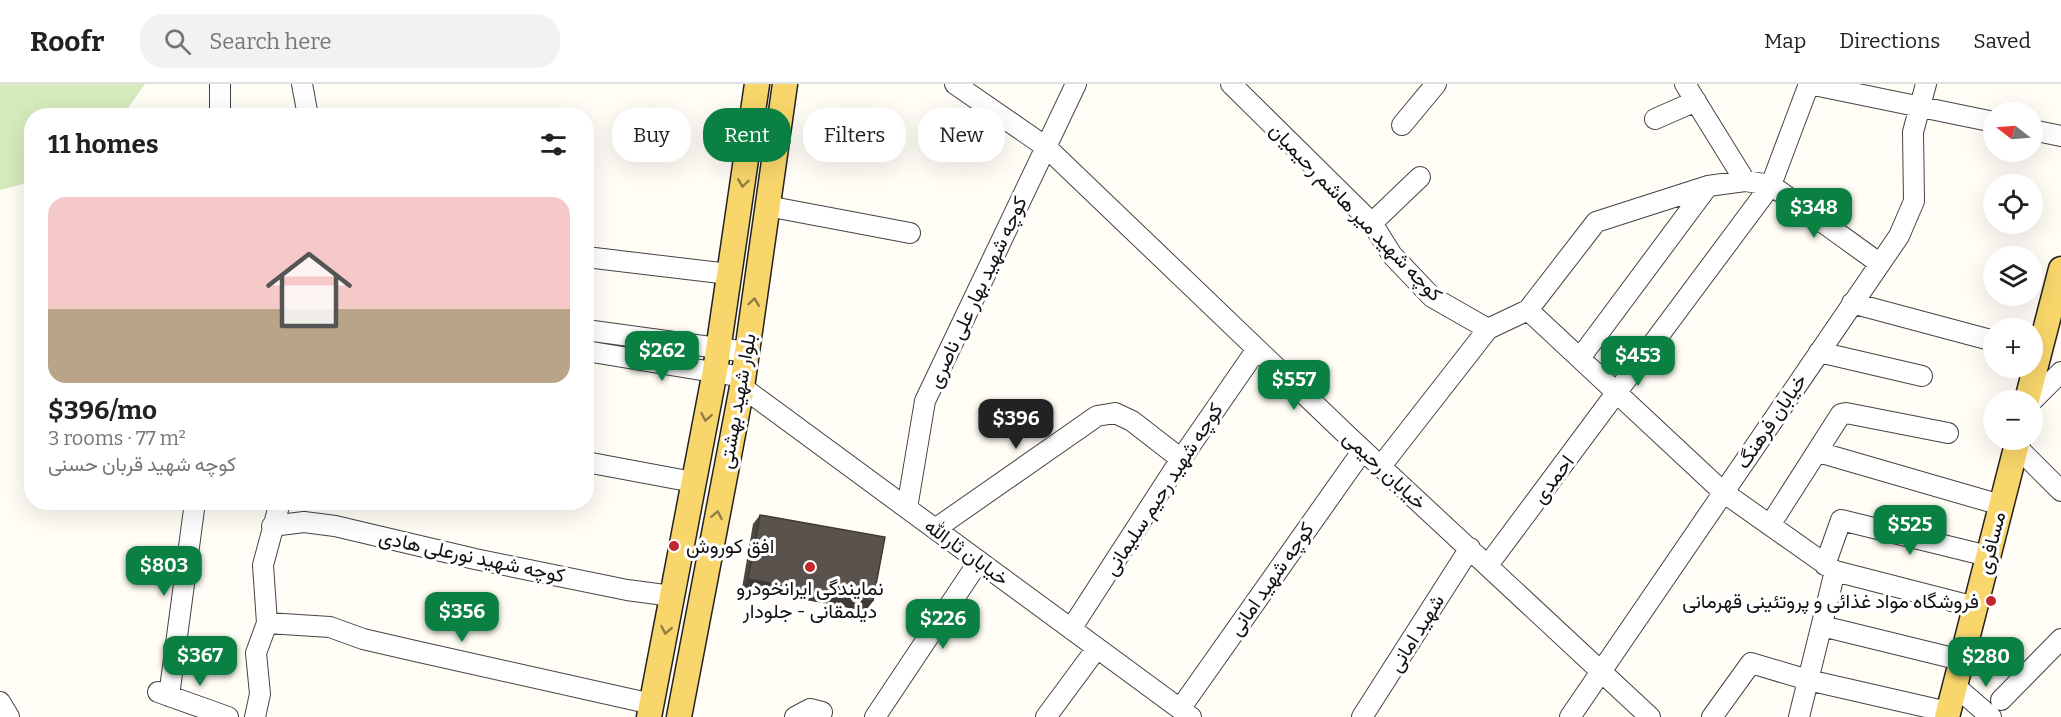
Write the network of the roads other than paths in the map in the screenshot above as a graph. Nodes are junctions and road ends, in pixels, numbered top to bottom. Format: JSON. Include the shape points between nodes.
{"nodes":[{"id":1,"x":220,"y":84,"type":"edge"},
{"id":2,"x":302,"y":84,"type":"edge"},
{"id":3,"x":757,"y":84,"type":"edge"},
{"id":4,"x":785,"y":84,"type":"edge"},
{"id":5,"x":955,"y":84,"type":"edge"},
{"id":6,"x":1076,"y":84,"type":"edge"},
{"id":7,"x":1436,"y":84,"type":"edge"},
{"id":8,"x":1809,"y":84,"type":"edge"},
{"id":9,"x":1926,"y":84,"type":"edge"},
{"id":10,"x":1242,"y":87,"type":"edge"},
{"id":11,"x":1690,"y":89,"type":"edge"},
{"id":12,"x":1920,"y":107,"type":"junction"},
{"id":13,"x":220,"y":108,"type":"edge"},
{"id":14,"x":306,"y":108,"type":"edge"},
{"id":15,"x":1655,"y":119,"type":"dead end"},
{"id":16,"x":1983,"y":120,"type":"edge"},
{"id":17,"x":1402,"y":125,"type":"dead end"},
{"id":18,"x":2043,"y":132,"type":"edge"},
{"id":19,"x":2061,"y":136,"type":"edge"},
{"id":20,"x":1046,"y":147,"type":"junction"},
{"id":21,"x":1420,"y":177,"type":"dead end"},
{"id":22,"x":1745,"y":181,"type":"junction"},
{"id":23,"x":1771,"y":185,"type":"junction"},
{"id":24,"x":1708,"y":186,"type":"junction"},
{"id":25,"x":767,"y":206,"type":"junction"},
{"id":26,"x":1372,"y":223,"type":"junction"},
{"id":27,"x":910,"y":233,"type":"dead end"},
{"id":28,"x":594,"y":258,"type":"edge"},
{"id":29,"x":1879,"y":264,"type":"junction"},
{"id":30,"x":2061,"y":268,"type":"edge"},
{"id":31,"x":729,"y":274,"type":"junction"},
{"id":32,"x":1852,"y":303,"type":"junction"},
{"id":33,"x":1528,"y":310,"type":"junction"},
{"id":34,"x":2043,"y":328,"type":"edge"},
{"id":35,"x":1488,"y":329,"type":"junction"},
{"id":36,"x":594,"y":331,"type":"edge"},
{"id":37,"x":1983,"y":338,"type":"edge"},
{"id":38,"x":718,"y":347,"type":"junction"},
{"id":39,"x":1257,"y":349,"type":"junction"},
{"id":40,"x":594,"y":352,"type":"edge"},
{"id":41,"x":747,"y":352,"type":"junction"},
{"id":42,"x":1819,"y":352,"type":"junction"},
{"id":43,"x":1580,"y":358,"type":"junction"},
{"id":44,"x":715,"y":372,"type":"junction"},
{"id":45,"x":2061,"y":372,"type":"edge"},
{"id":46,"x":1922,"y":376,"type":"dead end"},
{"id":47,"x":743,"y":382,"type":"junction"},
{"id":48,"x":2042,"y":390,"type":"edge"},
{"id":49,"x":1617,"y":393,"type":"junction"},
{"id":50,"x":1948,"y":433,"type":"dead end"},
{"id":51,"x":1363,"y":450,"type":"junction"},
{"id":52,"x":2015,"y":450,"type":"edge"},
{"id":53,"x":2023,"y":450,"type":"edge"},
{"id":54,"x":1818,"y":452,"type":"junction"},
{"id":55,"x":1181,"y":459,"type":"junction"},
{"id":56,"x":594,"y":463,"type":"edge"},
{"id":57,"x":1381,"y":466,"type":"junction"},
{"id":58,"x":693,"y":482,"type":"junction"},
{"id":59,"x":2061,"y":491,"type":"edge"},
{"id":60,"x":1723,"y":492,"type":"junction"},
{"id":61,"x":2001,"y":505,"type":"junction"},
{"id":62,"x":907,"y":508,"type":"junction"},
{"id":63,"x":194,"y":510,"type":"edge"},
{"id":64,"x":277,"y":510,"type":"edge"},
{"id":65,"x":1770,"y":525,"type":"junction"},
{"id":66,"x":272,"y":526,"type":"junction"},
{"id":67,"x":935,"y":529,"type":"junction"},
{"id":68,"x":1470,"y":548,"type":"junction"},
{"id":69,"x":1988,"y":556,"type":"junction"},
{"id":70,"x":979,"y":561,"type":"junction"},
{"id":71,"x":1488,"y":566,"type":"junction"},
{"id":72,"x":1830,"y":568,"type":"junction"},
{"id":73,"x":672,"y":596,"type":"junction"},
{"id":74,"x":1975,"y":607,"type":"junction"},
{"id":75,"x":267,"y":623,"type":"junction"},
{"id":76,"x":1822,"y":626,"type":"junction"},
{"id":77,"x":1071,"y":629,"type":"junction"},
{"id":78,"x":2061,"y":639,"type":"edge"},
{"id":79,"x":1097,"y":648,"type":"junction"},
{"id":80,"x":1962,"y":660,"type":"junction"},
{"id":81,"x":1602,"y":670,"type":"junction"},
{"id":82,"x":1808,"y":680,"type":"junction"},
{"id":83,"x":1955,"y":686,"type":"junction"},
{"id":84,"x":0,"y":702,"type":"edge"},
{"id":85,"x":650,"y":711,"type":"edge"},
{"id":86,"x":822,"y":712,"type":"dead end"},
{"id":87,"x":1186,"y":713,"type":"edge"},
{"id":88,"x":1993,"y":713,"type":"edge"},
{"id":89,"x":1947,"y":715,"type":"edge"},
{"id":90,"x":9,"y":717,"type":"edge"},
{"id":91,"x":228,"y":717,"type":"edge"},
{"id":92,"x":255,"y":717,"type":"edge"},
{"id":93,"x":679,"y":717,"type":"edge"},
{"id":94,"x":795,"y":717,"type":"edge"},
{"id":95,"x":875,"y":717,"type":"edge"},
{"id":96,"x":1046,"y":717,"type":"edge"},
{"id":97,"x":1362,"y":717,"type":"edge"},
{"id":98,"x":1570,"y":717,"type":"edge"},
{"id":99,"x":1650,"y":717,"type":"edge"},
{"id":100,"x":1712,"y":717,"type":"edge"},
{"id":101,"x":1799,"y":717,"type":"edge"}],
"edges":[{"from":1,"to":13,"type":"street"},
{"from":2,"to":14,"type":"street"},
{"from":3,"to":31,"type":"main road","name":"بلوار شهید بهشتی","one_way":true},
{"from":4,"to":25,"type":"main road","name":"بلوار شهید بهشتی"},
{"from":5,"to":20,"type":"street","name":"خیابان رحیمی"},
{"from":6,"to":20,"type":"street","name":"کوچه شهید بهار علی ناصری"},
{"from":7,"to":17,"type":"street"},
{"from":8,"to":12,"type":"street"},
{"from":8,"to":23,"type":"street","name":"احمدی"},
{"from":9,"to":12,"type":"street","name":"خیابان فرهنگ"},
{"from":10,"to":26,"type":"street","name":"کوچه شهید میر هاشم رحیمیان"},
{"from":11,"to":15,"type":"street"},
{"from":11,"to":22,"type":"street"},
{"from":12,"to":16,"type":"street"},
{"from":12,"to":29,"type":"street","name":"خیابان فرهنگ","via":[[1913,132],[1914,201],[1899,236]]},
{"from":18,"to":19,"type":"street"},
{"from":20,"to":39,"type":"street","name":"خیابان رحیمی"},
{"from":20,"to":62,"type":"street","name":"کوچه شهید بهار علی ناصری","via":[[925,402]]},
{"from":21,"to":26,"type":"street"},
{"from":22,"to":23,"type":"street"},
{"from":22,"to":24,"type":"street"},
{"from":23,"to":29,"type":"street"},
{"from":23,"to":49,"type":"street","name":"احمدی"},
{"from":24,"to":33,"type":"street","via":[[1596,222]]},
{"from":24,"to":43,"type":"street"},
{"from":25,"to":27,"type":"street"},
{"from":41,"to":25,"type":"main road","name":"بلوار شهید بهشتی","one_way":true},
{"from":26,"to":35,"type":"street","name":"کوچه شهید میر هاشم رحیمیان","via":[[1392,255],[1432,297]]},
{"from":28,"to":31,"type":"street"},
{"from":29,"to":32,"type":"street","name":"خیابان فرهنگ"},
{"from":30,"to":34,"type":"main road"},
{"from":31,"to":38,"type":"main road","name":"بلوار شهید بهشتی"},
{"from":32,"to":37,"type":"street"},
{"from":32,"to":42,"type":"street","name":"خیابان فرهنگ"},
{"from":33,"to":35,"type":"street"},
{"from":33,"to":43,"type":"street"},
{"from":35,"to":57,"type":"street"},
{"from":36,"to":38,"type":"street"},
{"from":38,"to":41,"type":"street"},
{"from":38,"to":44,"type":"main road","name":"بلوار شهید بهشتی"},
{"from":39,"to":51,"type":"street","name":"خیابان رحیمی"},
{"from":39,"to":55,"type":"street","name":"کوچه شهید رحیم سلیمانی"},
{"from":40,"to":44,"type":"street"},
{"from":41,"to":47,"type":"main road","name":"بلوار شهید بهشتی"},
{"from":42,"to":46,"type":"street"},
{"from":42,"to":60,"type":"street","name":"خیابان فرهنگ"},
{"from":43,"to":49,"type":"street"},
{"from":44,"to":47,"type":"street"},
{"from":44,"to":58,"type":"main road","name":"بلوار شهید بهشتی","one_way":true},
{"from":45,"to":48,"type":"street"},
{"from":47,"to":62,"type":"street","name":"خیابان ثارالله"},
{"from":93,"to":47,"type":"main road","name":"بلوار شهید بهشتی","one_way":true},
{"from":49,"to":60,"type":"street"},
{"from":49,"to":71,"type":"street","name":"احمدی"},
{"from":50,"to":54,"type":"street","via":[[1846,413],[1841,414]]},
{"from":51,"to":57,"type":"street","name":"خیابان رحیمی"},
{"from":51,"to":87,"type":"street","name":"کوچه شهید امانی"},
{"from":52,"to":61,"type":"main road","name":"مسافری"},
{"from":53,"to":59,"type":"street"},
{"from":54,"to":61,"type":"street"},
{"from":54,"to":65,"type":"street"},
{"from":55,"to":67,"type":"street","via":[[1144,429],[1115,413],[1097,417]]},
{"from":55,"to":77,"type":"street","name":"کوچه شهید رحیم سلیمانی"},
{"from":56,"to":58,"type":"street"},
{"from":57,"to":68,"type":"street","name":"خیابان رحیمی"},
{"from":58,"to":73,"type":"main road","name":"بلوار شهید بهشتی"},
{"from":60,"to":65,"type":"street"},
{"from":60,"to":81,"type":"street","name":"خیابان فرهنگ"},
{"from":61,"to":69,"type":"main road","name":"مسافری"},
{"from":62,"to":67,"type":"street","name":"خیابان ثارالله"},
{"from":63,"to":91,"type":"street","via":[[164,694]]},
{"from":64,"to":66,"type":"street"},
{"from":65,"to":72,"type":"street"},
{"from":66,"to":73,"type":"street","name":"کوچه شهید نورعلی هادی","via":[[304,522],[335,526],[474,559]]},
{"from":66,"to":75,"type":"street","via":[[263,566]]},
{"from":67,"to":70,"type":"street","name":"خیابان ثارالله"},
{"from":68,"to":71,"type":"street","name":"خیابان رحیمی"},
{"from":68,"to":97,"type":"street","name":"شهید امانی"},
{"from":69,"to":72,"type":"street","via":[[1841,520]]},
{"from":69,"to":74,"type":"main road","name":"مسافری"},
{"from":70,"to":77,"type":"street","name":"خیابان ثارالله"},
{"from":70,"to":95,"type":"street"},
{"from":71,"to":81,"type":"street","name":"خیابان رحیمی"},
{"from":72,"to":74,"type":"street"},
{"from":72,"to":76,"type":"street"},
{"from":73,"to":85,"type":"main road","name":"بلوار شهید بهشتی","one_way":true},
{"from":74,"to":80,"type":"main road","name":"مسافری"},
{"from":75,"to":85,"type":"street","via":[[330,627],[363,639]]},
{"from":75,"to":92,"type":"street","via":[[256,653],[260,694]]},
{"from":76,"to":80,"type":"street"},
{"from":76,"to":82,"type":"street"},
{"from":77,"to":79,"type":"street","name":"خیابان ثارالله"},
{"from":78,"to":88,"type":"street"},
{"from":79,"to":87,"type":"street","name":"خیابان ثارالله"},
{"from":79,"to":96,"type":"street"},
{"from":80,"to":83,"type":"main road","name":"مسافری"},
{"from":81,"to":98,"type":"street","name":"خیابان فرهنگ"},
{"from":81,"to":99,"type":"street","name":"خیابان رحیمی"},
{"from":82,"to":89,"type":"street"},
{"from":82,"to":100,"type":"street","via":[[1751,663]]},
{"from":82,"to":101,"type":"street"},
{"from":83,"to":88,"type":"street"},
{"from":83,"to":89,"type":"main road","name":"مسافری"},
{"from":84,"to":90,"type":"street"},
{"from":86,"to":94,"type":"street","via":[[810,709]]}]}
